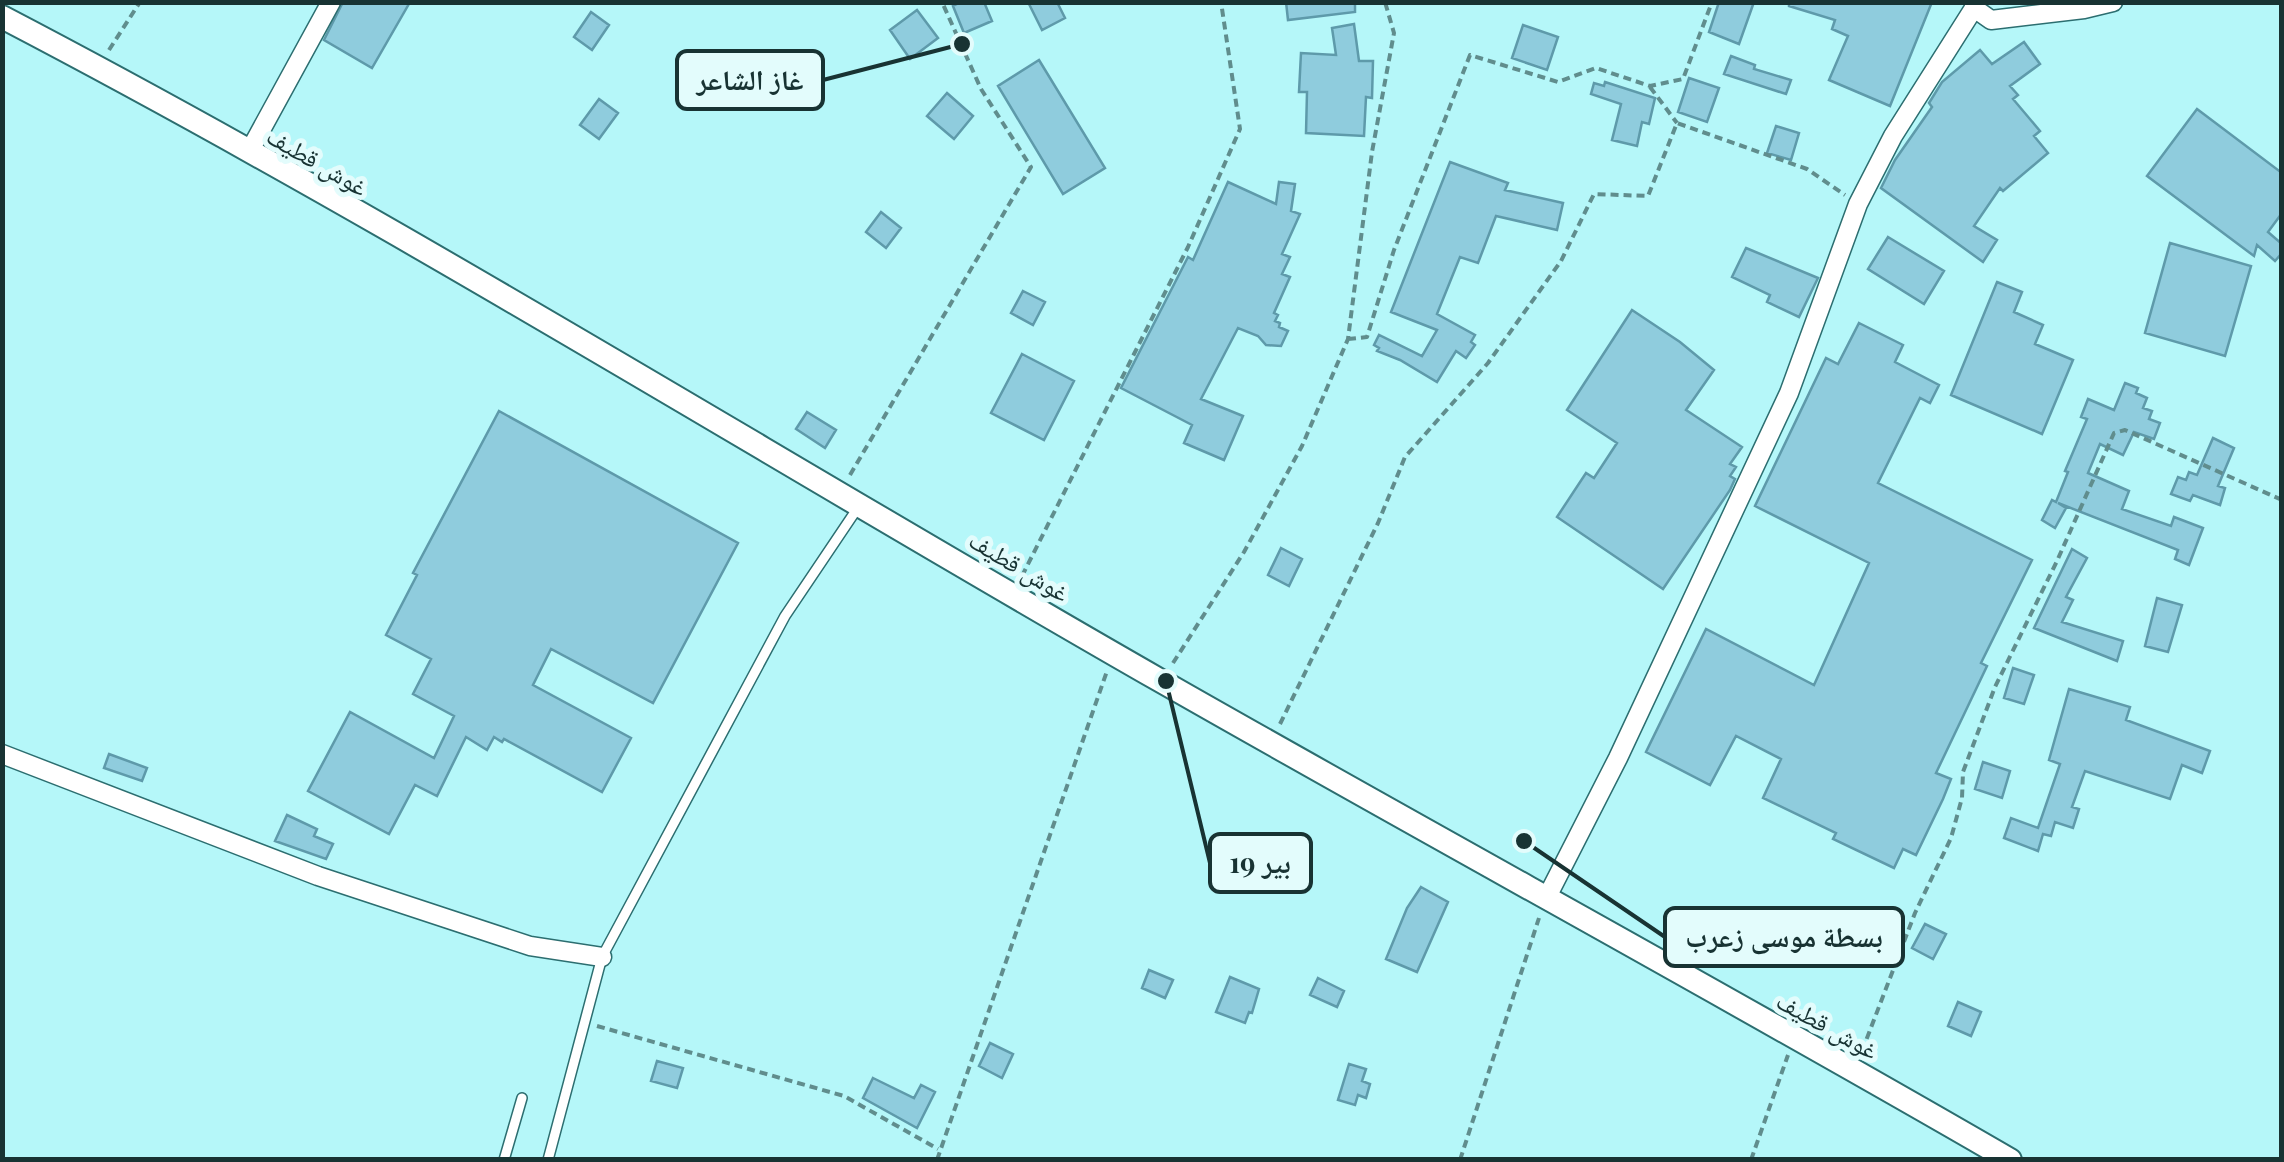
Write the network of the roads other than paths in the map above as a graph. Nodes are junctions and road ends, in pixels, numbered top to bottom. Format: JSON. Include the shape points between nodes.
{"nodes":[{"id":1,"x":331,"y":2,"type":"edge"},
{"id":2,"x":2112,"y":2,"type":"edge"},
{"id":3,"x":1974,"y":5,"type":"edge"},
{"id":4,"x":2,"y":17,"type":"edge"},
{"id":5,"x":249,"y":152,"type":"junction"},
{"id":6,"x":861,"y":504,"type":"junction"},
{"id":7,"x":2,"y":754,"type":"edge"},
{"id":8,"x":1546,"y":899,"type":"junction"},
{"id":9,"x":602,"y":956,"type":"junction"},
{"id":10,"x":522,"y":1098,"type":"dead end"},
{"id":11,"x":504,"y":1160,"type":"edge"},
{"id":12,"x":548,"y":1160,"type":"edge"},
{"id":13,"x":2010,"y":1160,"type":"edge"}],
"edges":[{"from":1,"to":5,"type":"street"},
{"from":2,"to":3,"type":"street","via":[[1990,20]]},
{"from":3,"to":8,"type":"street","via":[[1858,204],[1788,392]]},
{"from":4,"to":5,"type":"main road","name":"غوش قطيف"},
{"from":5,"to":6,"type":"main road","name":"غوش قطيف"},
{"from":6,"to":8,"type":"main road","name":"غوش قطيف"},
{"from":6,"to":9,"type":"lane","via":[[785,616]]},
{"from":7,"to":9,"type":"street","via":[[351,887],[530,946]]},
{"from":8,"to":13,"type":"main road","name":"غوش قطيف"},
{"from":9,"to":12,"type":"lane"},
{"from":10,"to":11,"type":"lane"}]}
